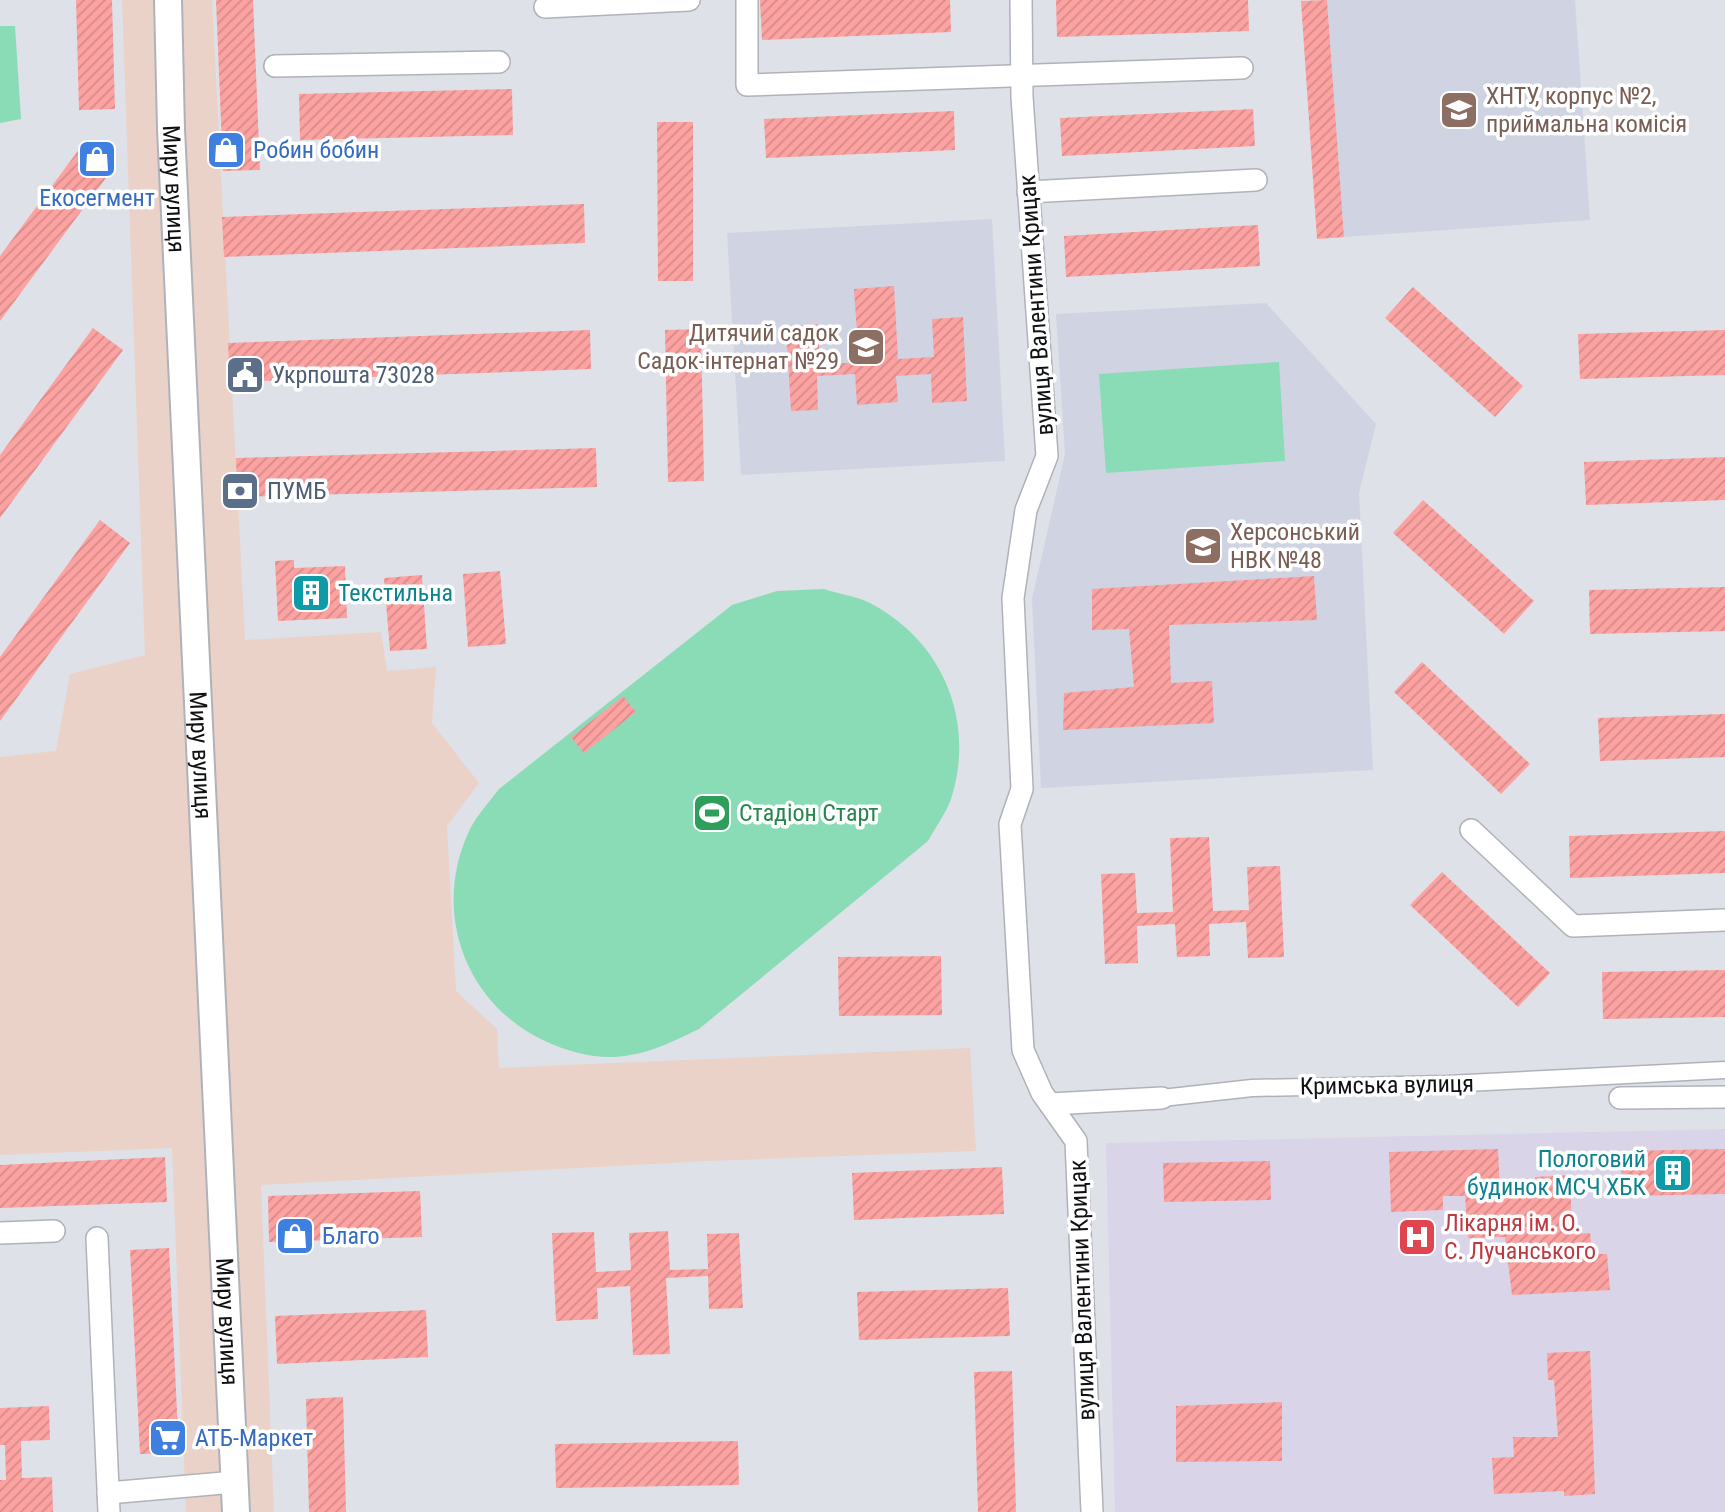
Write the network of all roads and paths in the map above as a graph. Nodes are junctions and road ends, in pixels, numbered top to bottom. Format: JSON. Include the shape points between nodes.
{"nodes":[{"id":1,"x":168,"y":0,"type":"edge"},
{"id":2,"x":689,"y":0,"type":"edge"},
{"id":3,"x":747,"y":0,"type":"edge"},
{"id":4,"x":1021,"y":0,"type":"edge"},
{"id":5,"x":545,"y":7,"type":"dead end"},
{"id":6,"x":499,"y":62,"type":"dead end"},
{"id":7,"x":275,"y":66,"type":"dead end"},
{"id":8,"x":1242,"y":68,"type":"dead end"},
{"id":9,"x":1021,"y":75,"type":"junction"},
{"id":10,"x":1256,"y":180,"type":"dead end"},
{"id":11,"x":1028,"y":192,"type":"junction"},
{"id":12,"x":1471,"y":830,"type":"dead end"},
{"id":13,"x":1725,"y":919,"type":"edge"},
{"id":14,"x":1725,"y":1070,"type":"edge"},
{"id":15,"x":1725,"y":1097,"type":"edge"},
{"id":16,"x":1162,"y":1098,"type":"joint"},
{"id":17,"x":1620,"y":1098,"type":"dead end"},
{"id":18,"x":1050,"y":1104,"type":"junction"},
{"id":19,"x":54,"y":1231,"type":"dead end"},
{"id":20,"x":0,"y":1233,"type":"edge"},
{"id":21,"x":97,"y":1238,"type":"dead end"},
{"id":22,"x":235,"y":1482,"type":"junction"},
{"id":23,"x":109,"y":1503,"type":"edge"},
{"id":24,"x":236,"y":1512,"type":"edge"},
{"id":25,"x":1092,"y":1512,"type":"edge"}],
"edges":[{"from":1,"to":22,"type":"street","name":"Миру вулиця"},
{"from":2,"to":5,"type":"street"},
{"from":3,"to":9,"type":"street","via":[[747,85]]},
{"from":4,"to":9,"type":"street","name":"вулиця Валентини Крицак"},
{"from":6,"to":7,"type":"street"},
{"from":8,"to":9,"type":"street"},
{"from":9,"to":11,"type":"street","name":"вулиця Валентини Крицак"},
{"from":10,"to":11,"type":"street"},
{"from":11,"to":18,"type":"street","name":"вулиця Валентини Крицак","via":[[1047,456],[1026,510],[1013,598],[1022,789],[1010,824],[1023,1050]]},
{"from":12,"to":13,"type":"street","via":[[1573,926]]},
{"from":14,"to":16,"type":"street","name":"Кримська вулиця","via":[[1252,1088]]},
{"from":15,"to":17,"type":"street"},
{"from":16,"to":18,"type":"street","name":"Кримська вулиця"},
{"from":18,"to":25,"type":"street","name":"вулиця Валентини Крицак","via":[[1076,1141]]},
{"from":19,"to":20,"type":"street"},
{"from":21,"to":23,"type":"street"},
{"from":22,"to":23,"type":"street"},
{"from":22,"to":24,"type":"street","name":"Миру вулиця"}]}
